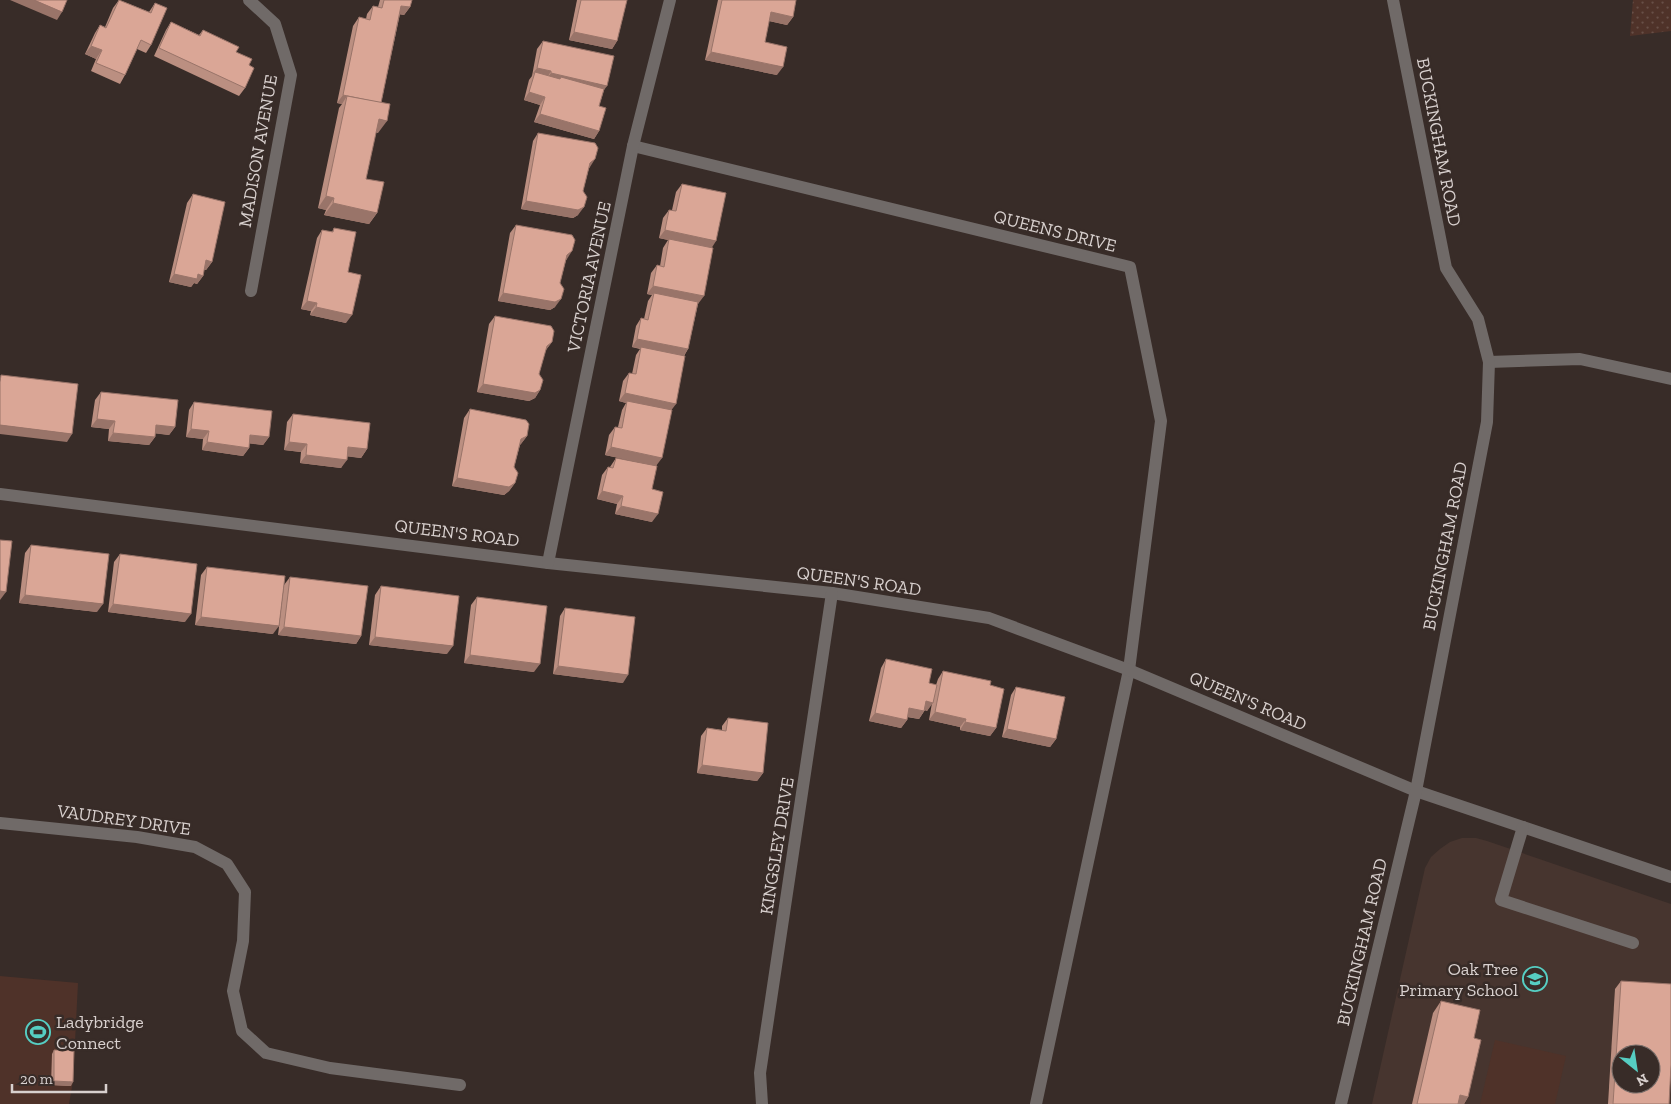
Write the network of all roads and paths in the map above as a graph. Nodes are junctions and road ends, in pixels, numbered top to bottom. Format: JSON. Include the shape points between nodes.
{"nodes":[{"id":1,"x":249,"y":0,"type":"edge"},
{"id":2,"x":670,"y":0,"type":"edge"},
{"id":3,"x":1393,"y":0,"type":"edge"},
{"id":4,"x":633,"y":146,"type":"junction"},
{"id":5,"x":251,"y":291,"type":"dead end"},
{"id":6,"x":1489,"y":362,"type":"junction"},
{"id":7,"x":1671,"y":379,"type":"edge"},
{"id":8,"x":0,"y":494,"type":"edge"},
{"id":9,"x":548,"y":562,"type":"junction"},
{"id":10,"x":832,"y":593,"type":"junction"},
{"id":11,"x":1129,"y":670,"type":"junction"},
{"id":12,"x":1416,"y":791,"type":"junction"},
{"id":13,"x":0,"y":823,"type":"edge"},
{"id":14,"x":1523,"y":827,"type":"junction"},
{"id":15,"x":1671,"y":877,"type":"edge"},
{"id":16,"x":1633,"y":943,"type":"dead end"},
{"id":17,"x":460,"y":1085,"type":"dead end"},
{"id":18,"x":762,"y":1104,"type":"edge"},
{"id":19,"x":1036,"y":1104,"type":"edge"},
{"id":20,"x":1341,"y":1104,"type":"edge"}],
"edges":[{"from":1,"to":5,"type":"street","name":"MADISON AVENUE","via":[[275,24],[291,75]]},
{"from":2,"to":4,"type":"street","name":"VICTORIA AVENUE"},
{"from":3,"to":6,"type":"street","name":"BUCKINGHAM ROAD","via":[[1446,268],[1478,320]]},
{"from":4,"to":9,"type":"street","name":"VICTORIA AVENUE"},
{"from":4,"to":11,"type":"street","name":"QUEENS DRIVE","via":[[1130,267],[1161,421]]},
{"from":6,"to":7,"type":"street","via":[[1580,359]]},
{"from":6,"to":12,"type":"street","name":"BUCKINGHAM ROAD","via":[[1487,422]]},
{"from":8,"to":9,"type":"street","name":"QUEEN'S ROAD"},
{"from":9,"to":10,"type":"street","name":"QUEEN'S ROAD"},
{"from":10,"to":11,"type":"street","name":"QUEEN'S ROAD","via":[[989,618]]},
{"from":10,"to":18,"type":"street","name":"KINGSLEY DRIVE","via":[[760,1073]]},
{"from":11,"to":12,"type":"street","name":"QUEEN'S ROAD"},
{"from":11,"to":19,"type":"street"},
{"from":12,"to":14,"type":"street","name":"QUEEN'S ROAD"},
{"from":12,"to":20,"type":"street","name":"BUCKINGHAM ROAD"},
{"from":13,"to":17,"type":"street","name":"VAUDREY DRIVE","via":[[137,837],[195,847],[227,864],[245,892],[243,941],[233,990],[242,1031],[266,1053],[330,1068]]},
{"from":14,"to":15,"type":"street","name":"QUEEN'S ROAD"},
{"from":14,"to":16,"type":"street","via":[[1501,900]]}]}
